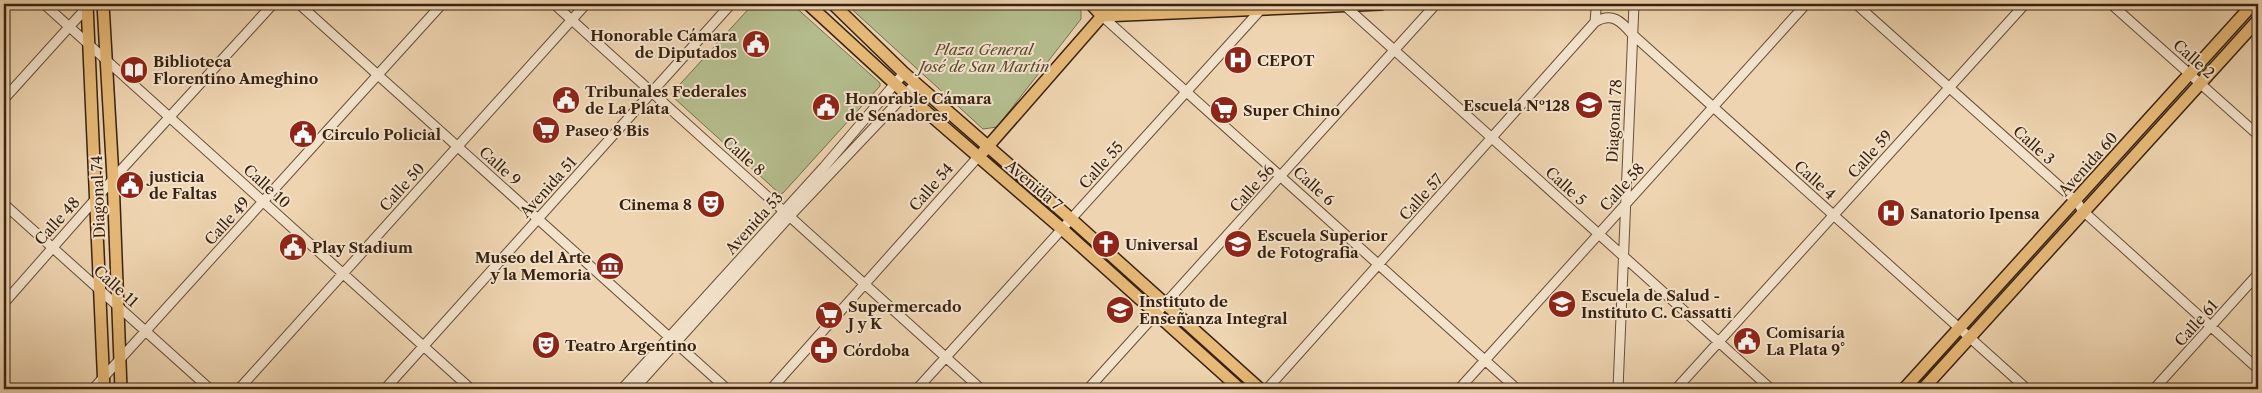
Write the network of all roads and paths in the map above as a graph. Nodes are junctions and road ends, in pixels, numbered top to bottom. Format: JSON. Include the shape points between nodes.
{"nodes":[{"id":1,"x":44,"y":4,"type":"edge"},
{"id":2,"x":103,"y":4,"type":"edge"},
{"id":3,"x":273,"y":4,"type":"edge"},
{"id":4,"x":299,"y":4,"type":"edge"},
{"id":5,"x":442,"y":4,"type":"edge"},
{"id":6,"x":554,"y":4,"type":"edge"},
{"id":7,"x":586,"y":4,"type":"edge"},
{"id":8,"x":731,"y":4,"type":"edge"},
{"id":9,"x":808,"y":4,"type":"edge"},
{"id":10,"x":833,"y":4,"type":"edge"},
{"id":11,"x":1091,"y":4,"type":"edge"},
{"id":12,"x":1114,"y":4,"type":"edge"},
{"id":13,"x":1381,"y":4,"type":"edge"},
{"id":14,"x":1436,"y":4,"type":"edge"},
{"id":15,"x":1594,"y":4,"type":"edge"},
{"id":16,"x":1634,"y":4,"type":"edge"},
{"id":17,"x":1806,"y":4,"type":"edge"},
{"id":18,"x":1856,"y":4,"type":"edge"},
{"id":19,"x":2025,"y":4,"type":"edge"},
{"id":20,"x":2111,"y":4,"type":"edge"},
{"id":21,"x":2253,"y":4,"type":"edge"},
{"id":22,"x":88,"y":5,"type":"edge"},
{"id":23,"x":1344,"y":5,"type":"edge"},
{"id":24,"x":1264,"y":6,"type":"edge"},
{"id":25,"x":1102,"y":16,"type":"junction"},
{"id":26,"x":572,"y":20,"type":"junction"},
{"id":27,"x":2258,"y":20,"type":"edge"},
{"id":28,"x":1595,"y":22,"type":"junction"},
{"id":29,"x":69,"y":27,"type":"junction"},
{"id":30,"x":1632,"y":34,"type":"junction"},
{"id":31,"x":90,"y":45,"type":"junction"},
{"id":32,"x":1396,"y":50,"type":"junction"},
{"id":33,"x":107,"y":61,"type":"junction"},
{"id":34,"x":378,"y":74,"type":"junction"},
{"id":35,"x":904,"y":74,"type":"junction"},
{"id":36,"x":2190,"y":74,"type":"junction"},
{"id":37,"x":916,"y":83,"type":"junction"},
{"id":38,"x":2201,"y":83,"type":"junction"},
{"id":39,"x":896,"y":84,"type":"junction"},
{"id":40,"x":1949,"y":87,"type":"junction"},
{"id":41,"x":1186,"y":91,"type":"junction"},
{"id":42,"x":652,"y":92,"type":"junction"},
{"id":43,"x":906,"y":94,"type":"junction"},
{"id":44,"x":4,"y":99,"type":"edge"},
{"id":45,"x":1714,"y":107,"type":"junction"},
{"id":46,"x":170,"y":118,"type":"junction"},
{"id":47,"x":2258,"y":135,"type":"edge"},
{"id":48,"x":1493,"y":138,"type":"junction"},
{"id":49,"x":458,"y":146,"type":"junction"},
{"id":50,"x":988,"y":147,"type":"junction"},
{"id":51,"x":978,"y":157,"type":"junction"},
{"id":52,"x":1281,"y":177,"type":"junction"},
{"id":53,"x":113,"y":178,"type":"junction"},
{"id":54,"x":96,"y":198,"type":"junction"},
{"id":55,"x":2075,"y":200,"type":"junction"},
{"id":56,"x":263,"y":202,"type":"junction"},
{"id":57,"x":4,"y":204,"type":"edge"},
{"id":58,"x":1624,"y":206,"type":"junction"},
{"id":59,"x":2083,"y":211,"type":"junction"},
{"id":60,"x":787,"y":213,"type":"junction"},
{"id":61,"x":1833,"y":215,"type":"junction"},
{"id":62,"x":538,"y":219,"type":"junction"},
{"id":63,"x":1071,"y":219,"type":"junction"},
{"id":64,"x":1062,"y":229,"type":"junction"},
{"id":65,"x":1599,"y":234,"type":"junction"},
{"id":66,"x":52,"y":247,"type":"junction"},
{"id":67,"x":1623,"y":255,"type":"junction"},
{"id":68,"x":1379,"y":265,"type":"junction"},
{"id":69,"x":343,"y":274,"type":"junction"},
{"id":70,"x":2258,"y":274,"type":"edge"},
{"id":71,"x":866,"y":285,"type":"junction"},
{"id":72,"x":100,"y":290,"type":"junction"},
{"id":73,"x":4,"y":302,"type":"edge"},
{"id":74,"x":1165,"y":304,"type":"junction"},
{"id":75,"x":118,"y":307,"type":"junction"},
{"id":76,"x":1156,"y":314,"type":"junction"},
{"id":77,"x":2211,"y":326,"type":"junction"},
{"id":78,"x":1960,"y":328,"type":"junction"},
{"id":79,"x":145,"y":331,"type":"junction"},
{"id":80,"x":1970,"y":338,"type":"junction"},
{"id":81,"x":672,"y":340,"type":"junction"},
{"id":82,"x":1718,"y":342,"type":"junction"},
{"id":83,"x":423,"y":346,"type":"junction"},
{"id":84,"x":946,"y":357,"type":"junction"},
{"id":85,"x":120,"y":359,"type":"junction"},
{"id":86,"x":1484,"y":360,"type":"junction"},
{"id":87,"x":2258,"y":369,"type":"edge"},
{"id":88,"x":104,"y":377,"type":"junction"},
{"id":89,"x":93,"y":389,"type":"edge"},
{"id":90,"x":104,"y":389,"type":"edge"},
{"id":91,"x":121,"y":389,"type":"edge"},
{"id":92,"x":210,"y":389,"type":"edge"},
{"id":93,"x":239,"y":389,"type":"edge"},
{"id":94,"x":385,"y":389,"type":"edge"},
{"id":95,"x":471,"y":389,"type":"edge"},
{"id":96,"x":622,"y":389,"type":"edge"},
{"id":97,"x":634,"y":389,"type":"edge"},
{"id":98,"x":727,"y":389,"type":"edge"},
{"id":99,"x":771,"y":389,"type":"edge"},
{"id":100,"x":917,"y":389,"type":"edge"},
{"id":101,"x":981,"y":389,"type":"edge"},
{"id":102,"x":1088,"y":389,"type":"edge"},
{"id":103,"x":1240,"y":389,"type":"edge"},
{"id":104,"x":1260,"y":389,"type":"edge"},
{"id":105,"x":1268,"y":389,"type":"edge"},
{"id":106,"x":1459,"y":389,"type":"edge"},
{"id":107,"x":1517,"y":389,"type":"edge"},
{"id":108,"x":1618,"y":389,"type":"edge"},
{"id":109,"x":1676,"y":389,"type":"edge"},
{"id":110,"x":1771,"y":389,"type":"edge"},
{"id":111,"x":1904,"y":389,"type":"edge"},
{"id":112,"x":1922,"y":389,"type":"edge"},
{"id":113,"x":2028,"y":389,"type":"edge"},
{"id":114,"x":2154,"y":389,"type":"edge"}],
"edges":[{"from":1,"to":29,"type":"street","name":"Calle 10"},
{"from":2,"to":33,"type":"main road","name":"Diagonal 74"},
{"from":3,"to":46,"type":"street","name":"Calle 48"},
{"from":4,"to":34,"type":"street","name":"Calle 9"},
{"from":5,"to":34,"type":"street","name":"Calle 49"},
{"from":6,"to":26,"type":"street","name":"Calle 8"},
{"from":7,"to":26,"type":"street","name":"Calle 50"},
{"from":8,"to":42,"type":"street","name":"Avenida 51"},
{"from":9,"to":39,"type":"main road","name":"Avenida 7"},
{"from":10,"to":35,"type":"main road","name":"Avenida 7"},
{"from":11,"to":25,"type":"main road","name":"Calle 6"},
{"from":12,"to":25,"type":"street","name":"Calle 54"},
{"from":13,"to":23,"type":"main road"},
{"from":14,"to":32,"type":"street","name":"Calle 56"},
{"from":15,"to":28,"type":"street"},
{"from":16,"to":30,"type":"street","name":"Diagonal 78"},
{"from":17,"to":45,"type":"street","name":"Calle 58"},
{"from":18,"to":40,"type":"street","name":"Calle 3"},
{"from":19,"to":40,"type":"street","name":"Calle 59"},
{"from":20,"to":36,"type":"street","name":"Calle 2"},
{"from":21,"to":36,"type":"main road","name":"Avenida 60"},
{"from":22,"to":29,"type":"street"},
{"from":22,"to":31,"type":"main road","name":"Diagonal 74"},
{"from":23,"to":24,"type":"main road"},
{"from":23,"to":32,"type":"street","name":"Calle 5"},
{"from":24,"to":25,"type":"main road"},
{"from":24,"to":41,"type":"street","name":"Calle 55"},
{"from":25,"to":41,"type":"street","name":"Calle 6"},
{"from":25,"to":50,"type":"main road","name":"Calle 54"},
{"from":26,"to":42,"type":"street","name":"Calle 8"},
{"from":26,"to":49,"type":"street","name":"Calle 50"},
{"from":27,"to":38,"type":"main road","name":"Avenida 60"},
{"from":28,"to":30,"type":"street","name":"Calle 4","via":[[1602,18],[1615,18]]},
{"from":28,"to":48,"type":"street","name":"Calle 57"},
{"from":29,"to":31,"type":"street","name":"Calle 10"},
{"from":29,"to":44,"type":"street"},
{"from":30,"to":45,"type":"street","name":"Calle 4"},
{"from":30,"to":58,"type":"street","name":"Diagonal 78"},
{"from":31,"to":33,"type":"street","name":"Calle 10"},
{"from":31,"to":54,"type":"main road","name":"Diagonal 74"},
{"from":32,"to":48,"type":"street","name":"Calle 5"},
{"from":32,"to":52,"type":"street","name":"Calle 56"},
{"from":33,"to":46,"type":"street","name":"Calle 10"},
{"from":33,"to":53,"type":"main road","name":"Diagonal 74"},
{"from":34,"to":49,"type":"street","name":"Calle 9"},
{"from":34,"to":56,"type":"street","name":"Calle 49"},
{"from":35,"to":37,"type":"main road","name":"Avenida 7"},
{"from":35,"to":39,"type":"street","name":"Avenida 53"},
{"from":36,"to":38,"type":"street","name":"Calle 2"},
{"from":36,"to":55,"type":"main road","name":"Avenida 60"},
{"from":37,"to":43,"type":"street","name":"Avenida 53"},
{"from":37,"to":50,"type":"main road","name":"Avenida 7"},
{"from":38,"to":47,"type":"street","name":"Calle 2"},
{"from":38,"to":59,"type":"main road","name":"Avenida 60"},
{"from":39,"to":43,"type":"main road","name":"Avenida 7"},
{"from":39,"to":60,"type":"street","name":"Avenida 53"},
{"from":40,"to":55,"type":"street","name":"Calle 3"},
{"from":40,"to":61,"type":"street","name":"Calle 59"},
{"from":41,"to":52,"type":"street","name":"Calle 6"},
{"from":41,"to":63,"type":"street","name":"Calle 55"},
{"from":42,"to":60,"type":"street","name":"Calle 8"},
{"from":42,"to":62,"type":"street","name":"Avenida 51"},
{"from":43,"to":51,"type":"main road","name":"Avenida 7"},
{"from":43,"to":60,"type":"street","name":"Avenida 53"},
{"from":45,"to":58,"type":"street","name":"Calle 58"},
{"from":45,"to":61,"type":"street","name":"Calle 4"},
{"from":46,"to":53,"type":"street","name":"Calle 48"},
{"from":46,"to":56,"type":"street","name":"Calle 10"},
{"from":48,"to":65,"type":"street","name":"Calle 5"},
{"from":48,"to":68,"type":"street","name":"Calle 57"},
{"from":49,"to":62,"type":"street","name":"Calle 9"},
{"from":49,"to":69,"type":"street","name":"Calle 50"},
{"from":50,"to":51,"type":"main road","name":"Calle 54"},
{"from":50,"to":63,"type":"main road","name":"Avenida 7"},
{"from":51,"to":64,"type":"main road","name":"Avenida 7"},
{"from":51,"to":71,"type":"street","name":"Calle 54"},
{"from":52,"to":68,"type":"street","name":"Calle 6"},
{"from":52,"to":74,"type":"street","name":"Calle 56"},
{"from":53,"to":54,"type":"street","name":"Calle 48"},
{"from":53,"to":75,"type":"main road","name":"Diagonal 74"},
{"from":54,"to":66,"type":"street","name":"Calle 48"},
{"from":54,"to":72,"type":"main road","name":"Diagonal 74"},
{"from":55,"to":59,"type":"street","name":"Calle 3"},
{"from":55,"to":78,"type":"main road","name":"Avenida 60"},
{"from":56,"to":69,"type":"street","name":"Calle 10"},
{"from":56,"to":79,"type":"street","name":"Calle 49"},
{"from":57,"to":66,"type":"street","name":"Calle 11"},
{"from":58,"to":65,"type":"street","name":"Calle 58"},
{"from":58,"to":67,"type":"street","name":"Diagonal 78"},
{"from":59,"to":77,"type":"street","name":"Calle 3"},
{"from":59,"to":80,"type":"main road","name":"Avenida 60"},
{"from":60,"to":71,"type":"street","name":"Calle 8"},
{"from":60,"to":81,"type":"street","name":"Avenida 53"},
{"from":61,"to":78,"type":"street","name":"Calle 4"},
{"from":61,"to":82,"type":"street","name":"Calle 59"},
{"from":62,"to":81,"type":"street","name":"Calle 9"},
{"from":62,"to":83,"type":"street","name":"Avenida 51"},
{"from":63,"to":64,"type":"street","name":"Calle 55"},
{"from":63,"to":74,"type":"main road","name":"Avenida 7"},
{"from":64,"to":76,"type":"main road","name":"Avenida 7"},
{"from":64,"to":84,"type":"street","name":"Calle 55"},
{"from":65,"to":67,"type":"street","name":"Calle 5"},
{"from":65,"to":86,"type":"street","name":"Calle 58"},
{"from":66,"to":72,"type":"street","name":"Calle 11"},
{"from":66,"to":73,"type":"street","name":"Calle 48"},
{"from":67,"to":82,"type":"street","name":"Calle 5"},
{"from":67,"to":108,"type":"street","name":"Diagonal 78"},
{"from":68,"to":86,"type":"street","name":"Calle 6"},
{"from":68,"to":105,"type":"street","name":"Calle 57"},
{"from":69,"to":83,"type":"street","name":"Calle 10"},
{"from":69,"to":93,"type":"street","name":"Calle 50"},
{"from":70,"to":77,"type":"street","name":"Calle 61"},
{"from":71,"to":84,"type":"street","name":"Calle 8"},
{"from":71,"to":99,"type":"street","name":"Calle 54"},
{"from":72,"to":75,"type":"street","name":"Calle 11"},
{"from":72,"to":88,"type":"main road","name":"Diagonal 74"},
{"from":74,"to":76,"type":"street","name":"Calle 56"},
{"from":74,"to":104,"type":"main road","name":"Avenida 7"},
{"from":75,"to":79,"type":"street","name":"Calle 11"},
{"from":75,"to":85,"type":"main road","name":"Diagonal 74"},
{"from":76,"to":102,"type":"street","name":"Calle 56"},
{"from":76,"to":103,"type":"main road","name":"Avenida 7"},
{"from":77,"to":87,"type":"street","name":"Calle 3"},
{"from":77,"to":114,"type":"street","name":"Calle 61"},
{"from":78,"to":80,"type":"street","name":"Calle 4"},
{"from":78,"to":111,"type":"main road","name":"Avenida 60"},
{"from":79,"to":85,"type":"street","name":"Calle 49"},
{"from":79,"to":92,"type":"street","name":"Calle 11"},
{"from":80,"to":112,"type":"main road","name":"Avenida 60"},
{"from":80,"to":113,"type":"street","name":"Calle 4"},
{"from":81,"to":96,"type":"street","name":"Avenida 53"},
{"from":81,"to":97,"type":"street","name":"Avenida 53"},
{"from":81,"to":98,"type":"street","name":"Calle 9"},
{"from":82,"to":109,"type":"street","name":"Calle 59"},
{"from":82,"to":110,"type":"street","name":"Calle 5"},
{"from":83,"to":94,"type":"street","name":"Avenida 51"},
{"from":83,"to":95,"type":"street","name":"Calle 10"},
{"from":84,"to":100,"type":"street","name":"Calle 55"},
{"from":84,"to":101,"type":"street","name":"Calle 8"},
{"from":85,"to":88,"type":"street","name":"Calle 49"},
{"from":85,"to":91,"type":"main road","name":"Diagonal 74"},
{"from":86,"to":106,"type":"street","name":"Calle 58"},
{"from":86,"to":107,"type":"street","name":"Calle 6"},
{"from":88,"to":89,"type":"street","name":"Calle 49"},
{"from":88,"to":90,"type":"main road","name":"Diagonal 74"}]}
